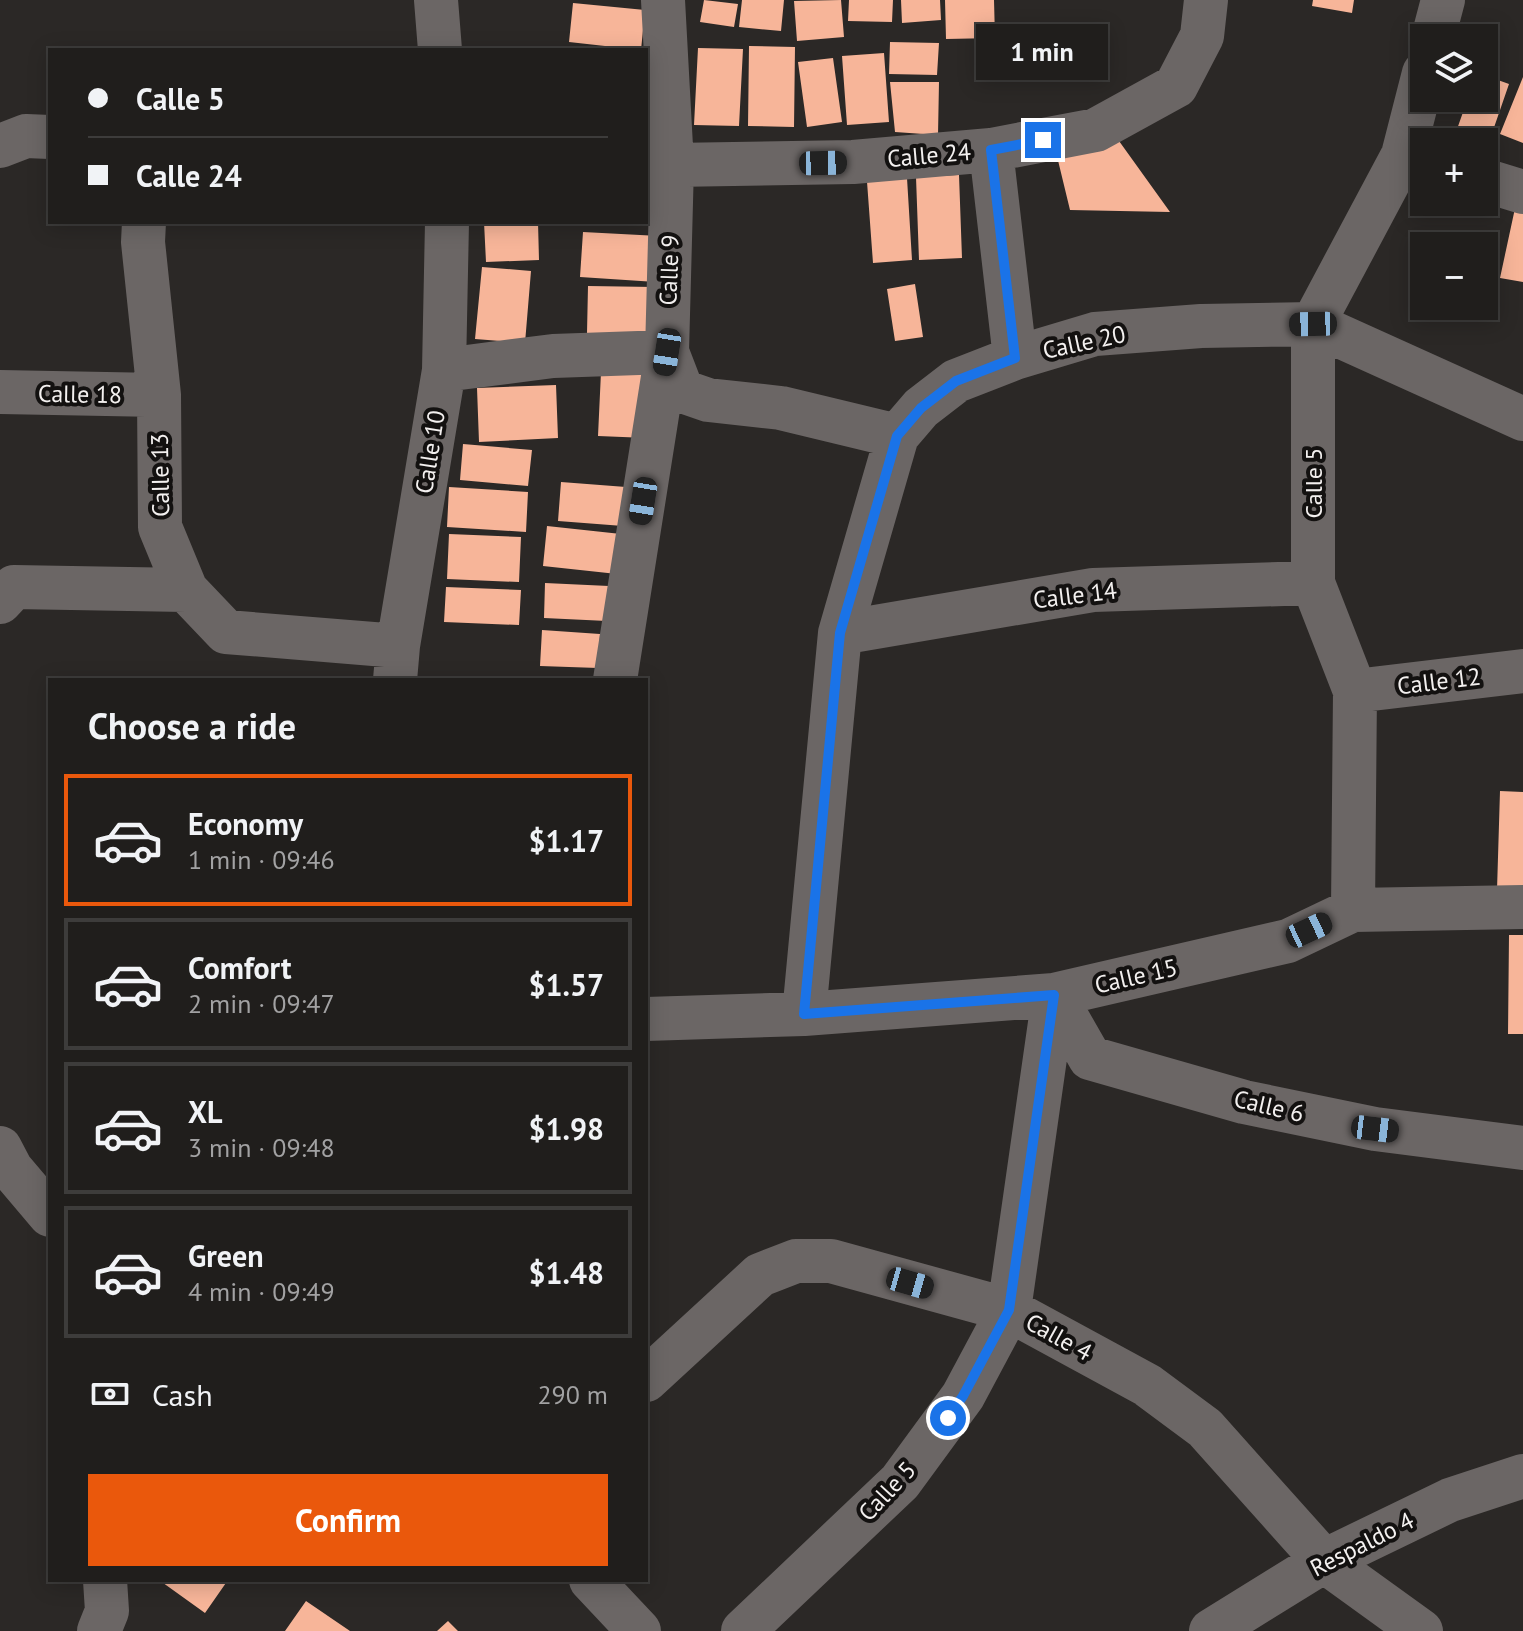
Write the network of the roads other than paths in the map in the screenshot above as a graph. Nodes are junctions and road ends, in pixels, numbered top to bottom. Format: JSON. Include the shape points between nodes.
{"nodes":[{"id":1,"x":436,"y":0,"type":"edge"},
{"id":2,"x":663,"y":0,"type":"edge"},
{"id":3,"x":1206,"y":0,"type":"edge"},
{"id":4,"x":1443,"y":0,"type":"edge"},
{"id":5,"x":1437,"y":24,"type":"edge"},
{"id":6,"x":440,"y":48,"type":"edge"},
{"id":7,"x":48,"y":137,"type":"edge"},
{"id":8,"x":0,"y":146,"type":"edge"},
{"id":9,"x":991,"y":150,"type":"junction"},
{"id":10,"x":672,"y":165,"type":"junction"},
{"id":11,"x":1410,"y":165,"type":"edge"},
{"id":12,"x":1498,"y":184,"type":"edge"},
{"id":13,"x":1523,"y":192,"type":"edge"},
{"id":14,"x":144,"y":224,"type":"edge"},
{"id":15,"x":447,"y":224,"type":"edge"},
{"id":16,"x":1313,"y":324,"type":"junction"},
{"id":17,"x":667,"y":352,"type":"junction"},
{"id":18,"x":1015,"y":358,"type":"junction"},
{"id":19,"x":444,"y":370,"type":"junction"},
{"id":20,"x":0,"y":392,"type":"edge"},
{"id":21,"x":159,"y":395,"type":"junction"},
{"id":22,"x":1523,"y":419,"type":"edge"},
{"id":23,"x":897,"y":436,"type":"junction"},
{"id":24,"x":1313,"y":583,"type":"junction"},
{"id":25,"x":186,"y":590,"type":"junction"},
{"id":26,"x":0,"y":602,"type":"edge"},
{"id":27,"x":840,"y":633,"type":"junction"},
{"id":28,"x":396,"y":663,"type":"edge"},
{"id":29,"x":1523,"y":671,"type":"edge"},
{"id":30,"x":615,"y":678,"type":"edge"},
{"id":31,"x":1355,"y":691,"type":"junction"},
{"id":32,"x":1523,"y":907,"type":"edge"},
{"id":33,"x":1353,"y":910,"type":"junction"},
{"id":34,"x":1054,"y":995,"type":"junction"},
{"id":35,"x":804,"y":1014,"type":"junction"},
{"id":36,"x":648,"y":1019,"type":"edge"},
{"id":37,"x":0,"y":1148,"type":"edge"},
{"id":38,"x":1523,"y":1148,"type":"edge"},
{"id":39,"x":48,"y":1213,"type":"edge"},
{"id":40,"x":1009,"y":1310,"type":"junction"},
{"id":41,"x":648,"y":1378,"type":"edge"},
{"id":42,"x":1523,"y":1476,"type":"edge"},
{"id":43,"x":1324,"y":1561,"type":"junction"},
{"id":44,"x":105,"y":1582,"type":"edge"},
{"id":45,"x":593,"y":1582,"type":"edge"},
{"id":46,"x":99,"y":1631,"type":"edge"},
{"id":47,"x":639,"y":1631,"type":"edge"},
{"id":48,"x":743,"y":1631,"type":"edge"},
{"id":49,"x":1211,"y":1631,"type":"edge"},
{"id":50,"x":1421,"y":1631,"type":"edge"}],
"edges":[{"from":1,"to":6,"type":"street"},
{"from":2,"to":10,"type":"street","name":"Calle 9"},
{"from":3,"to":9,"type":"street","name":"Calle 24","via":[[1202,36],[1176,86],[1096,130]]},
{"from":4,"to":5,"type":"street"},
{"from":7,"to":8,"type":"street","via":[[26,136]]},
{"from":9,"to":10,"type":"street","name":"Calle 24","via":[[853,162]]},
{"from":9,"to":18,"type":"street"},
{"from":10,"to":17,"type":"street","name":"Calle 9"},
{"from":11,"to":16,"type":"street","name":"Calle 5"},
{"from":12,"to":13,"type":"street"},
{"from":14,"to":21,"type":"street","name":"Calle 13"},
{"from":15,"to":19,"type":"street","name":"Calle 10"},
{"from":16,"to":18,"type":"street","name":"Calle 20","via":[[1095,334]]},
{"from":16,"to":22,"type":"street","name":"Calle 20"},
{"from":16,"to":24,"type":"street","name":"Calle 5"},
{"from":17,"to":19,"type":"street","via":[[553,356]]},
{"from":17,"to":23,"type":"street","via":[[682,391]]},
{"from":17,"to":30,"type":"street","name":"Calle 9"},
{"from":18,"to":23,"type":"street","name":"Calle 20","via":[[956,381],[921,408]]},
{"from":19,"to":28,"type":"street","name":"Calle 10"},
{"from":20,"to":21,"type":"street","name":"Calle 18"},
{"from":21,"to":25,"type":"street","name":"Calle 13","via":[[160,527]]},
{"from":23,"to":27,"type":"street"},
{"from":24,"to":27,"type":"street","name":"Calle 14","via":[[1093,590]]},
{"from":24,"to":31,"type":"street","name":"Calle 5"},
{"from":25,"to":26,"type":"street","via":[[14,587]]},
{"from":25,"to":28,"type":"street","name":"Calle 13","via":[[226,632]]},
{"from":27,"to":35,"type":"street"},
{"from":29,"to":31,"type":"street","name":"Calle 12"},
{"from":31,"to":33,"type":"street","name":"Calle 5"},
{"from":32,"to":33,"type":"street","name":"Calle 15"},
{"from":33,"to":34,"type":"street","name":"Calle 15","via":[[1288,941]]},
{"from":34,"to":35,"type":"street","name":"Calle 15"},
{"from":34,"to":38,"type":"street","name":"Calle 6","via":[[1090,1058],[1244,1102],[1375,1129]]},
{"from":34,"to":40,"type":"street","name":"Calle 5"},
{"from":35,"to":36,"type":"street","name":"Calle 15"},
{"from":37,"to":39,"type":"street"},
{"from":40,"to":41,"type":"street","name":"Calle 4","via":[[831,1261],[796,1261],[760,1275]]},
{"from":40,"to":43,"type":"street","name":"Calle 4","via":[[1147,1385],[1205,1428]]},
{"from":40,"to":48,"type":"street","name":"Calle 5","via":[[963,1396],[900,1482]]},
{"from":42,"to":43,"type":"street","name":"Respaldo 4","via":[[1450,1500]]},
{"from":43,"to":49,"type":"street","name":"Respaldo 4"},
{"from":43,"to":50,"type":"street","name":"Calle 4"},
{"from":44,"to":46,"type":"street","via":[[107,1611]]},
{"from":45,"to":47,"type":"street"}]}
